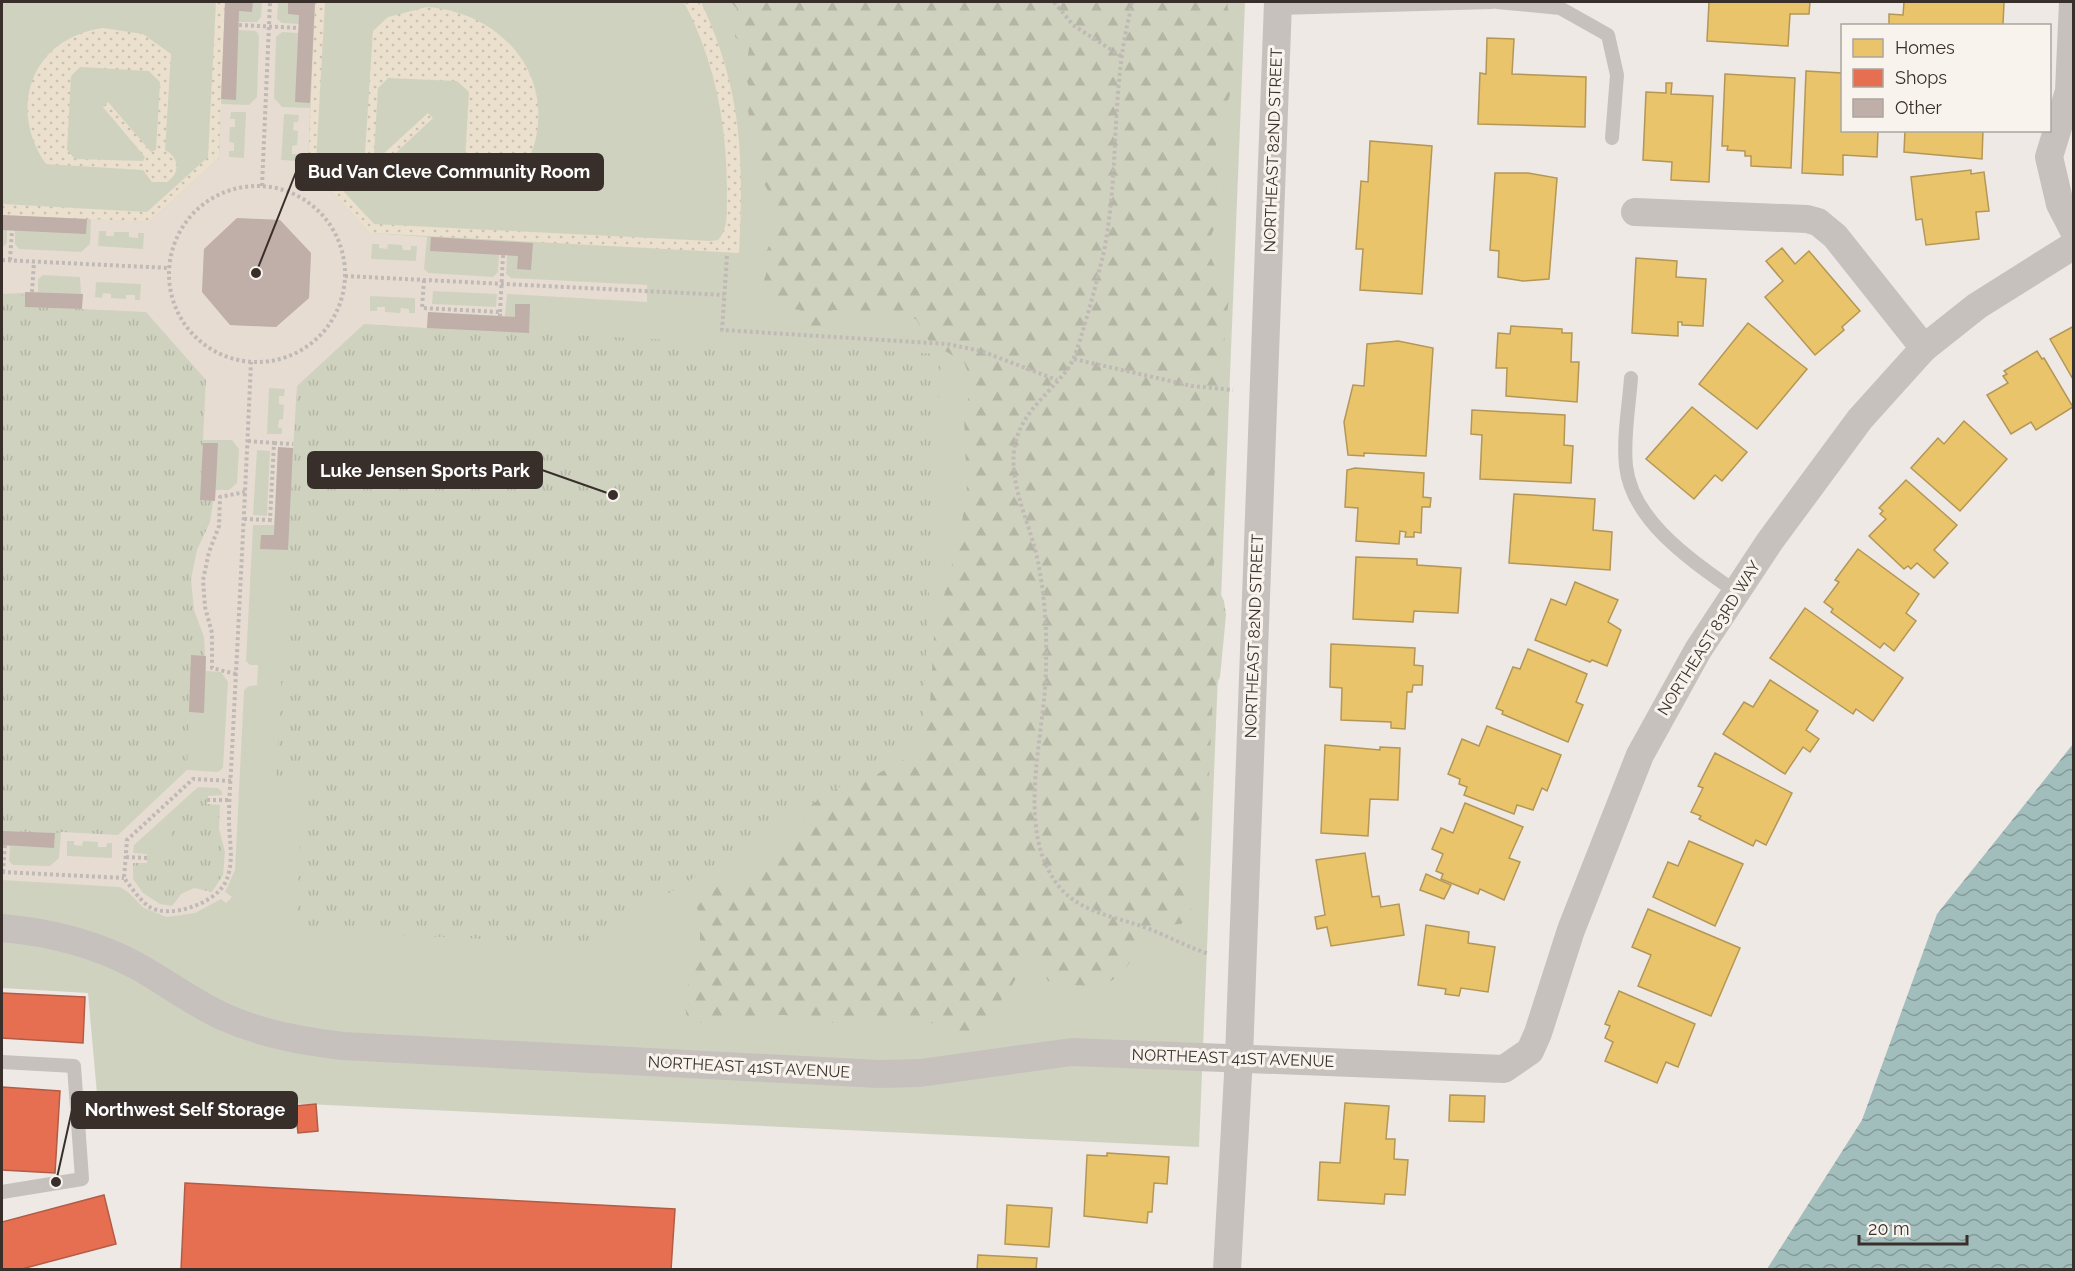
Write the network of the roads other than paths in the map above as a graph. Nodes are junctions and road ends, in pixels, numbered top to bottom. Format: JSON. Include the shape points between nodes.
{"nodes":[{"id":1,"x":1492,"y":2,"type":"edge"},
{"id":2,"x":1497,"y":2,"type":"edge"},
{"id":3,"x":2073,"y":2,"type":"edge"},
{"id":4,"x":1278,"y":5,"type":"edge"},
{"id":5,"x":1612,"y":138,"type":"dead end"},
{"id":6,"x":1635,"y":212,"type":"dead end"},
{"id":7,"x":2073,"y":231,"type":"edge"},
{"id":8,"x":2073,"y":245,"type":"edge"},
{"id":9,"x":1924,"y":348,"type":"junction"},
{"id":10,"x":1631,"y":378,"type":"dead end"},
{"id":11,"x":1736,"y":592,"type":"junction"},
{"id":12,"x":2,"y":928,"type":"edge"},
{"id":13,"x":1239,"y":1057,"type":"junction"},
{"id":14,"x":2,"y":1062,"type":"edge"},
{"id":15,"x":1516,"y":1062,"type":"joint"},
{"id":16,"x":2,"y":1192,"type":"edge"},
{"id":17,"x":1227,"y":1269,"type":"edge"}],
"edges":[{"from":1,"to":4,"type":"lane"},
{"from":2,"to":5,"type":"lane","via":[[1560,8],[1608,35],[1617,75]]},
{"from":3,"to":7,"type":"street","via":[[2068,91],[2049,157],[2060,204]]},
{"from":4,"to":13,"type":"street","name":"NORTHEAST 82ND STREET"},
{"from":6,"to":9,"type":"street","via":[[1818,222],[1835,236]]},
{"from":8,"to":9,"type":"street","name":"NORTHEAST 83RD WAY","via":[[1977,306]]},
{"from":9,"to":11,"type":"street","name":"NORTHEAST 83RD WAY","via":[[1860,419]]},
{"from":10,"to":11,"type":"lane","via":[[1626,466],[1634,496],[1676,548]]},
{"from":11,"to":15,"type":"street","name":"NORTHEAST 83RD WAY","via":[[1698,650],[1640,755],[1578,911],[1538,1033],[1530,1051]]},
{"from":12,"to":13,"type":"street","name":"NORTHEAST 41ST AVENUE","via":[[34,932],[111,953],[244,1025],[279,1036],[343,1046],[879,1074],[920,1073],[1072,1053]]},
{"from":13,"to":15,"type":"street","name":"NORTHEAST 41ST AVENUE","via":[[1490,1071]]},
{"from":13,"to":17,"type":"street","name":"NORTHEAST 82ND STREET"},
{"from":14,"to":16,"type":"lane","via":[[74,1066],[82,1179]]}]}
